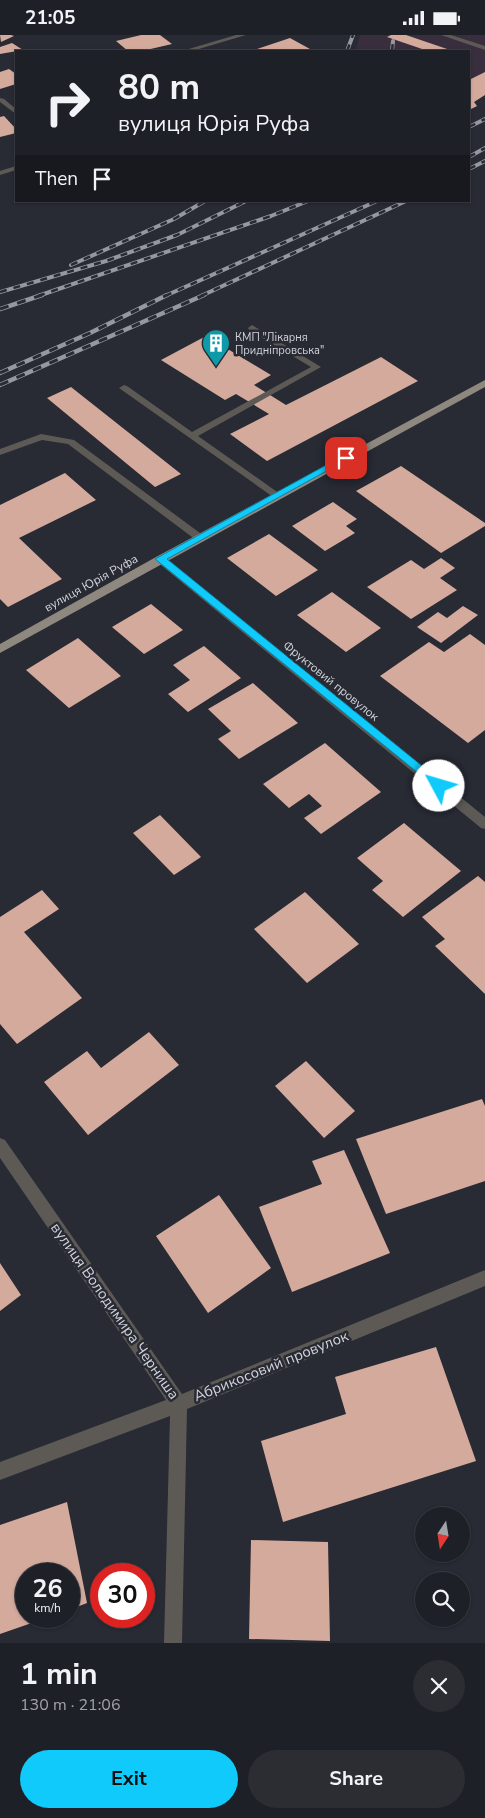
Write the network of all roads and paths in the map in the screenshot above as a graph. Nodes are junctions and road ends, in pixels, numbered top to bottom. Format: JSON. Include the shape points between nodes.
{"nodes":[{"id":1,"x":243,"y":35,"type":"edge"},
{"id":2,"x":444,"y":35,"type":"edge"},
{"id":3,"x":485,"y":48,"type":"edge"},
{"id":4,"x":189,"y":50,"type":"edge"},
{"id":5,"x":4,"y":100,"type":"edge"},
{"id":6,"x":15,"y":111,"type":"edge"},
{"id":7,"x":15,"y":168,"type":"edge"},
{"id":8,"x":0,"y":173,"type":"edge"},
{"id":9,"x":252,"y":328,"type":"dead end"},
{"id":10,"x":485,"y":383,"type":"edge"},
{"id":11,"x":124,"y":388,"type":"dead end"},
{"id":12,"x":192,"y":437,"type":"junction"},
{"id":13,"x":0,"y":452,"type":"edge"},
{"id":14,"x":276,"y":496,"type":"junction"},
{"id":15,"x":200,"y":538,"type":"junction"},
{"id":16,"x":160,"y":559,"type":"junction"},
{"id":17,"x":0,"y":649,"type":"edge"},
{"id":18,"x":485,"y":823,"type":"edge"},
{"id":19,"x":0,"y":1145,"type":"edge"},
{"id":20,"x":485,"y":1278,"type":"edge"},
{"id":21,"x":179,"y":1404,"type":"junction"},
{"id":22,"x":0,"y":1471,"type":"edge"},
{"id":23,"x":173,"y":1643,"type":"edge"}],
"edges":[{"from":1,"to":4,"type":"street"},
{"from":2,"to":3,"type":"street"},
{"from":5,"to":6,"type":"street"},
{"from":7,"to":8,"type":"street"},
{"from":9,"to":12,"type":"street","via":[[317,367]]},
{"from":10,"to":14,"type":"main road","name":"вулиця Юрія Руфа"},
{"from":11,"to":12,"type":"street"},
{"from":12,"to":14,"type":"street"},
{"from":13,"to":15,"type":"street","via":[[41,437],[71,442]]},
{"from":14,"to":15,"type":"main road","name":"вулиця Юрія Руфа"},
{"from":15,"to":16,"type":"main road","name":"вулиця Юрія Руфа"},
{"from":16,"to":17,"type":"main road","name":"вулиця Юрія Руфа"},
{"from":16,"to":18,"type":"street","name":"Фруктовий провулок"},
{"from":19,"to":21,"type":"street","name":"вулиця Володимира Черниша"},
{"from":20,"to":21,"type":"street","name":"Абрикосовий провулок"},
{"from":21,"to":22,"type":"street","name":"Абрикосовий провулок"},
{"from":21,"to":23,"type":"street","name":"вулиця Володимира Черниша"}]}
